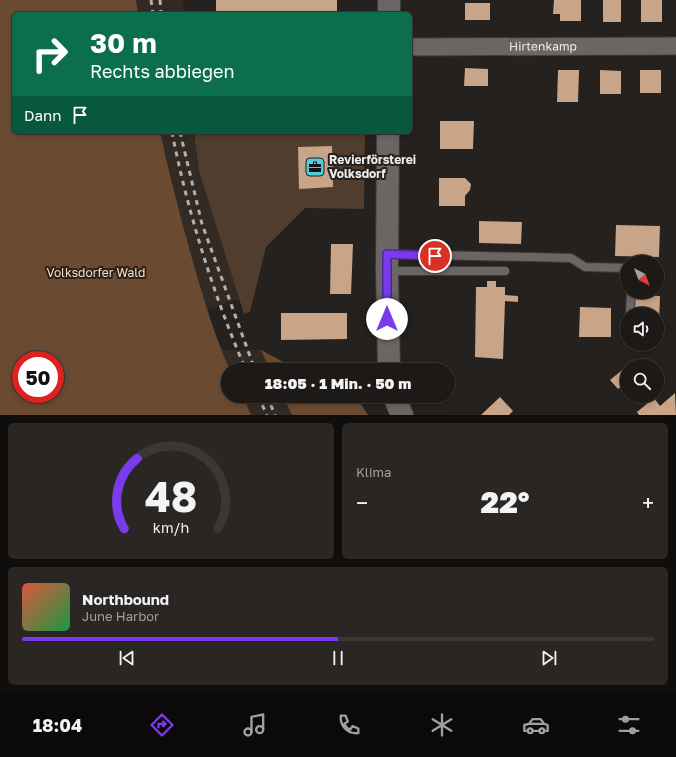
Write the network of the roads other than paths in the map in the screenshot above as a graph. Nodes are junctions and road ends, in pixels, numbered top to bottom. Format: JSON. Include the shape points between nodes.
{"nodes":[{"id":1,"x":389,"y":0,"type":"edge"},
{"id":2,"x":389,"y":12,"type":"edge"},
{"id":3,"x":676,"y":46,"type":"edge"},
{"id":4,"x":412,"y":47,"type":"edge"},
{"id":5,"x":388,"y":134,"type":"edge"},
{"id":6,"x":387,"y":263,"type":"junction"},
{"id":7,"x":620,"y":268,"type":"edge"},
{"id":8,"x":506,"y":271,"type":"dead end"},
{"id":9,"x":389,"y":363,"type":"edge"},
{"id":10,"x":397,"y":403,"type":"edge"},
{"id":11,"x":402,"y":415,"type":"edge"}],
"edges":[{"from":1,"to":2,"type":"main road"},
{"from":3,"to":4,"type":"street","name":"Hirtenkamp"},
{"from":5,"to":6,"type":"main road"},
{"from":6,"to":7,"type":"lane","via":[[571,258],[585,267]]},
{"from":6,"to":8,"type":"lane"},
{"from":6,"to":9,"type":"main road"},
{"from":10,"to":11,"type":"main road"}]}
